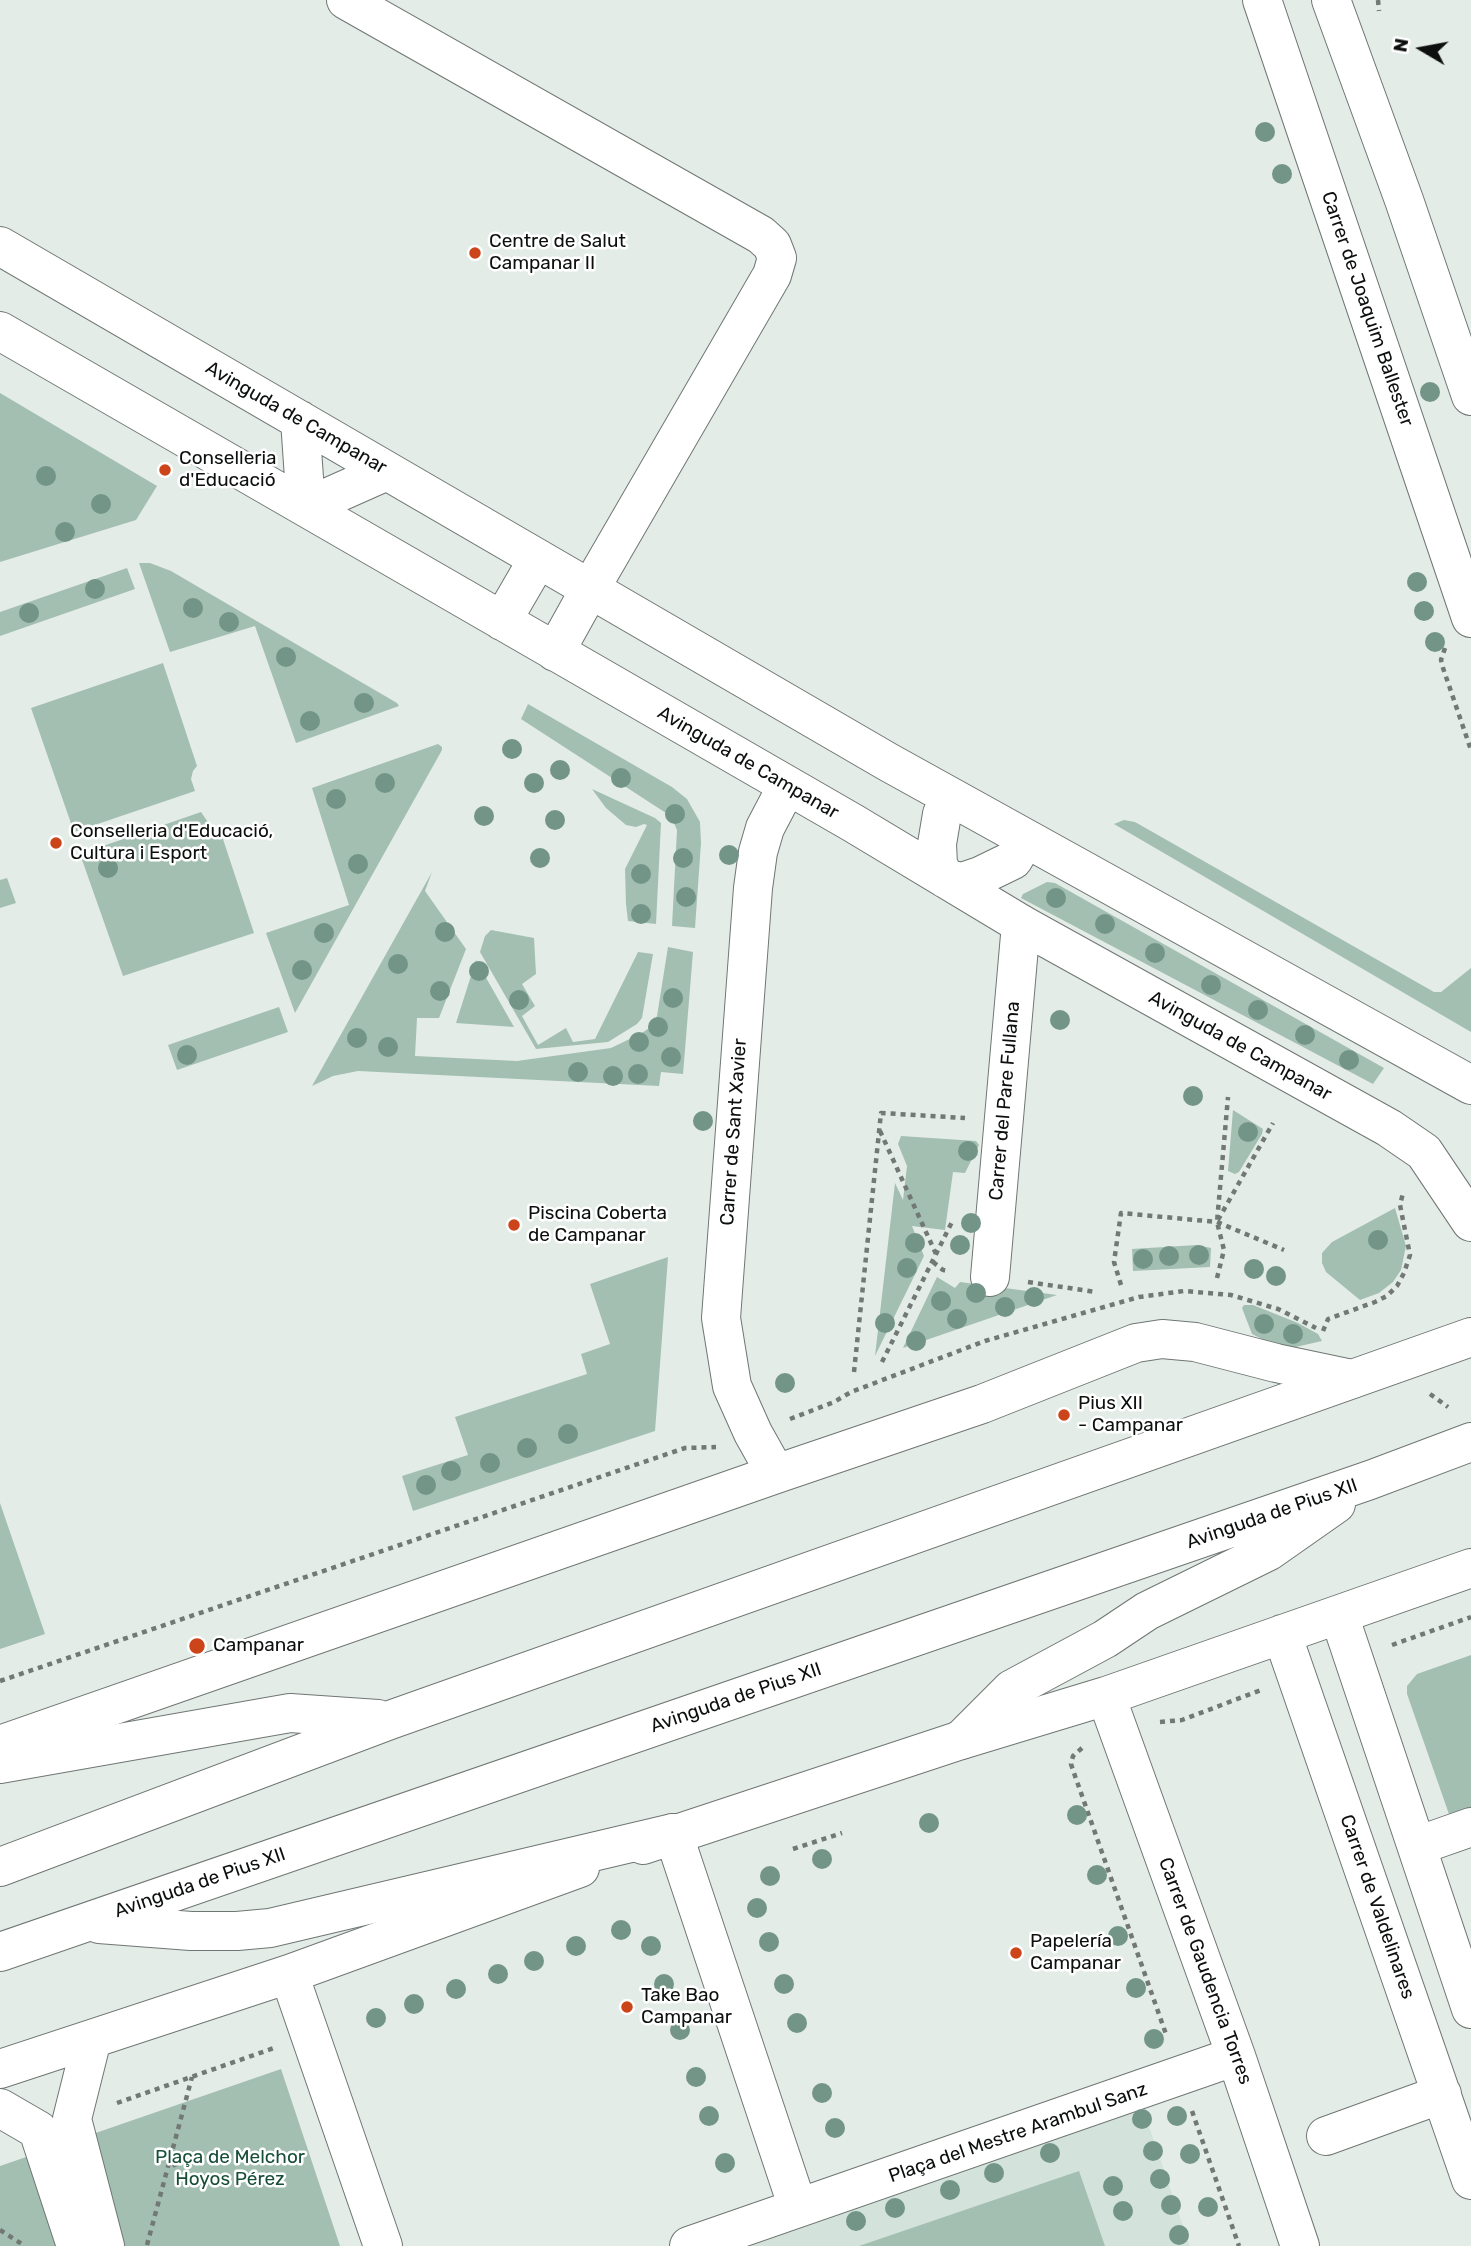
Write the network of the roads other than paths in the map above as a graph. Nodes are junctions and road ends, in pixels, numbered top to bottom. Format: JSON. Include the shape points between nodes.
{"nodes":[{"id":1,"x":346,"y":0,"type":"edge"},
{"id":2,"x":1262,"y":0,"type":"edge"},
{"id":3,"x":1331,"y":0,"type":"edge"},
{"id":4,"x":0,"y":246,"type":"edge"},
{"id":5,"x":0,"y":331,"type":"edge"},
{"id":6,"x":1471,"y":396,"type":"edge"},
{"id":7,"x":300,"y":420,"type":"junction"},
{"id":8,"x":387,"y":471,"type":"junction"},
{"id":9,"x":306,"y":507,"type":"junction"},
{"id":10,"x":538,"y":559,"type":"junction"},
{"id":11,"x":590,"y":589,"type":"junction"},
{"id":12,"x":1471,"y":618,"type":"edge"},
{"id":13,"x":502,"y":621,"type":"junction"},
{"id":14,"x":555,"y":652,"type":"junction"},
{"id":15,"x":788,"y":786,"type":"junction"},
{"id":16,"x":951,"y":798,"type":"junction"},
{"id":17,"x":1025,"y":840,"type":"junction"},
{"id":18,"x":946,"y":879,"type":"junction"},
{"id":19,"x":1021,"y":925,"type":"junction"},
{"id":20,"x":1471,"y":1085,"type":"edge"},
{"id":21,"x":1471,"y":1222,"type":"edge"},
{"id":22,"x":990,"y":1277,"type":"dead end"},
{"id":23,"x":1471,"y":1337,"type":"edge"},
{"id":24,"x":1352,"y":1379,"type":"junction"},
{"id":25,"x":1471,"y":1442,"type":"edge"},
{"id":26,"x":776,"y":1474,"type":"junction"},
{"id":27,"x":1370,"y":1480,"type":"junction"},
{"id":28,"x":1471,"y":1568,"type":"edge"},
{"id":29,"x":1339,"y":1615,"type":"junction"},
{"id":30,"x":1282,"y":1634,"type":"junction"},
{"id":31,"x":1106,"y":1696,"type":"junction"},
{"id":32,"x":390,"y":1720,"type":"junction"},
{"id":33,"x":961,"y":1740,"type":"junction"},
{"id":34,"x":0,"y":1745,"type":"edge"},
{"id":35,"x":0,"y":1764,"type":"edge"},
{"id":36,"x":1471,"y":1827,"type":"edge"},
{"id":37,"x":673,"y":1833,"type":"junction"},
{"id":38,"x":1417,"y":1846,"type":"junction"},
{"id":39,"x":0,"y":1867,"type":"edge"},
{"id":40,"x":83,"y":1923,"type":"junction"},
{"id":41,"x":0,"y":1952,"type":"edge"},
{"id":42,"x":289,"y":1974,"type":"junction"},
{"id":43,"x":1471,"y":2009,"type":"edge"},
{"id":44,"x":92,"y":2039,"type":"junction"},
{"id":45,"x":1236,"y":2056,"type":"junction"},
{"id":46,"x":0,"y":2069,"type":"edge"},
{"id":47,"x":1442,"y":2094,"type":"junction"},
{"id":48,"x":0,"y":2108,"type":"edge"},
{"id":49,"x":1326,"y":2136,"type":"dead end"},
{"id":50,"x":1471,"y":2180,"type":"edge"},
{"id":51,"x":798,"y":2208,"type":"junction"},
{"id":52,"x":76,"y":2246,"type":"edge"},
{"id":53,"x":105,"y":2246,"type":"edge"},
{"id":54,"x":383,"y":2246,"type":"edge"},
{"id":55,"x":688,"y":2246,"type":"edge"},
{"id":56,"x":1300,"y":2246,"type":"edge"}],
"edges":[{"from":1,"to":11,"type":"main road","via":[[772,245],[777,258],[772,275]]},
{"from":2,"to":12,"type":"main road","name":"Carrer de Joaquim Ballester"},
{"from":3,"to":6,"type":"main road"},
{"from":4,"to":7,"type":"main road","name":"Avinguda de Campanar"},
{"from":5,"to":9,"type":"main road","name":"Avinguda de Campanar"},
{"from":7,"to":8,"type":"main road","name":"Avinguda de Campanar"},
{"from":7,"to":9,"type":"main road"},
{"from":8,"to":9,"type":"main road"},
{"from":8,"to":10,"type":"main road","name":"Avinguda de Campanar"},
{"from":9,"to":13,"type":"main road","name":"Avinguda de Campanar"},
{"from":10,"to":11,"type":"main road","name":"Avinguda de Campanar"},
{"from":10,"to":13,"type":"main road"},
{"from":11,"to":14,"type":"main road"},
{"from":11,"to":16,"type":"main road","name":"Avinguda de Campanar"},
{"from":13,"to":14,"type":"main road","name":"Avinguda de Campanar"},
{"from":14,"to":15,"type":"main road","name":"Avinguda de Campanar"},
{"from":15,"to":18,"type":"main road","name":"Avinguda de Campanar"},
{"from":15,"to":26,"type":"main road","name":"Carrer de Sant Xavier","via":[[765,828],[753,888],[721,1318],[732,1386]]},
{"from":16,"to":17,"type":"main road","name":"Avinguda de Campanar"},
{"from":16,"to":18,"type":"main road","via":[[942,814],[937,844],[938,865]]},
{"from":17,"to":18,"type":"main road","via":[[1013,860],[962,882]]},
{"from":17,"to":20,"type":"main road","name":"Avinguda de Campanar"},
{"from":18,"to":19,"type":"main road","name":"Avinguda de Campanar"},
{"from":19,"to":21,"type":"main road","name":"Avinguda de Campanar","via":[[1389,1128],[1424,1152]]},
{"from":19,"to":22,"type":"main road","name":"Carrer del Pare Fullana"},
{"from":23,"to":24,"type":"main road"},
{"from":24,"to":26,"type":"main road","via":[[1195,1342],[1162,1339],[1136,1343],[982,1404]]},
{"from":24,"to":32,"type":"main road"},
{"from":25,"to":27,"type":"main road","name":"Avinguda de Pius XII"},
{"from":26,"to":34,"type":"main road"},
{"from":27,"to":33,"type":"main road","via":[[1269,1551],[1147,1611],[1012,1689]]},
{"from":27,"to":40,"type":"main road","name":"Avinguda de Pius XII"},
{"from":28,"to":29,"type":"main road"},
{"from":29,"to":30,"type":"main road"},
{"from":29,"to":38,"type":"main road"},
{"from":30,"to":31,"type":"main road"},
{"from":30,"to":47,"type":"main road","name":"Carrer de Valdelinares"},
{"from":31,"to":33,"type":"main road"},
{"from":31,"to":45,"type":"main road","name":"Carrer de Gaudencia Torres"},
{"from":32,"to":35,"type":"main road","via":[[290,1713]]},
{"from":32,"to":39,"type":"main road"},
{"from":33,"to":37,"type":"main road"},
{"from":36,"to":38,"type":"main road"},
{"from":37,"to":40,"type":"main road","via":[[270,1928],[191,1931]]},
{"from":37,"to":42,"type":"main road"},
{"from":37,"to":51,"type":"main road"},
{"from":38,"to":43,"type":"main road"},
{"from":40,"to":41,"type":"main road","name":"Avinguda de Pius XII"},
{"from":42,"to":44,"type":"main road"},
{"from":42,"to":54,"type":"main road"},
{"from":44,"to":46,"type":"main road"},
{"from":44,"to":53,"type":"main road","via":[[72,2119]]},
{"from":45,"to":51,"type":"main road","name":"Plaça del Mestre Arambul Sanz"},
{"from":45,"to":56,"type":"main road","name":"Carrer de Gaudencia Torres"},
{"from":47,"to":49,"type":"main road"},
{"from":47,"to":50,"type":"main road","name":"Carrer de Valdelinares"},
{"from":48,"to":52,"type":"main road","via":[[38,2130]]},
{"from":51,"to":55,"type":"main road","name":"Plaça del Mestre Arambul Sanz"}]}
